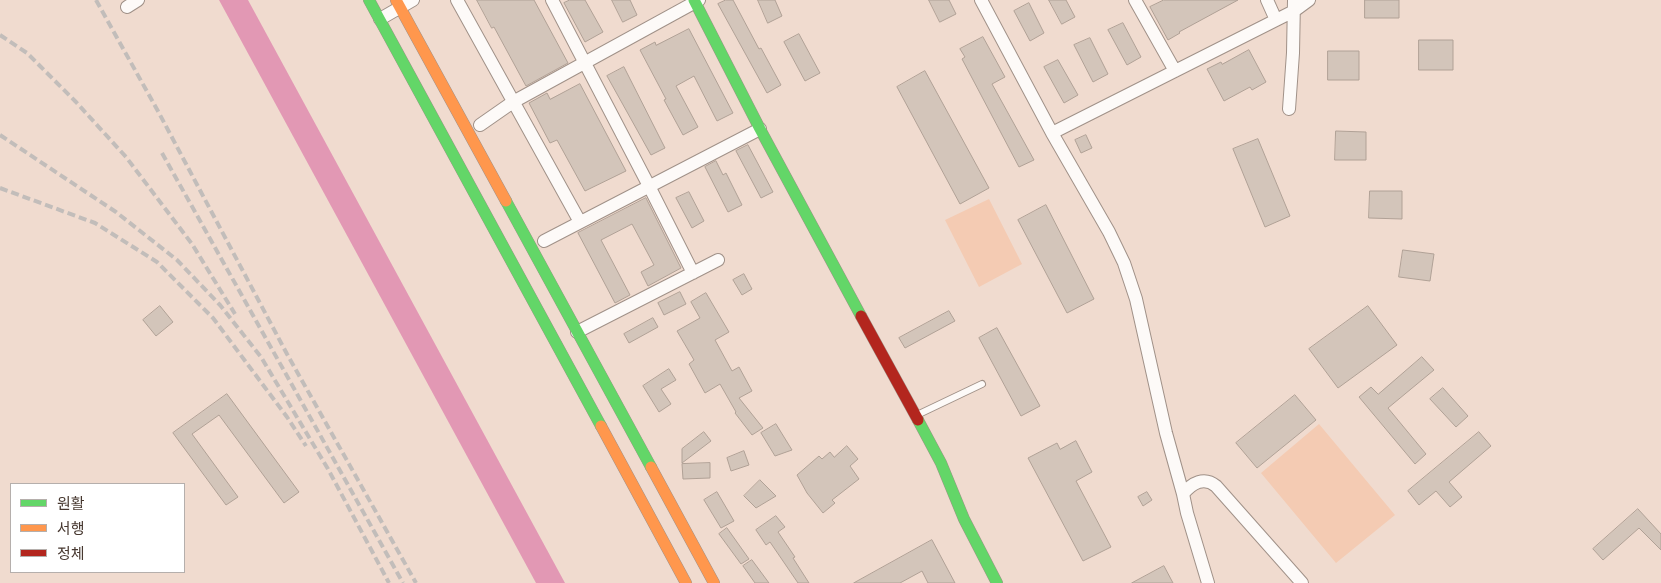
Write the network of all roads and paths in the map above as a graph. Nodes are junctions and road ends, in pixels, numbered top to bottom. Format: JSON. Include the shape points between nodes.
{"nodes":[{"id":1,"x":369,"y":0,"type":"edge"},
{"id":2,"x":413,"y":0,"type":"edge"},
{"id":3,"x":457,"y":0,"type":"edge"},
{"id":4,"x":552,"y":0,"type":"edge"},
{"id":5,"x":1135,"y":0,"type":"edge"},
{"id":6,"x":1267,"y":0,"type":"edge"},
{"id":7,"x":1309,"y":0,"type":"edge"},
{"id":8,"x":696,"y":1,"type":"edge"},
{"id":9,"x":986,"y":2,"type":"edge"},
{"id":10,"x":398,"y":4,"type":"edge"},
{"id":11,"x":1294,"y":5,"type":"edge"},
{"id":12,"x":380,"y":19,"type":"junction"},
{"id":13,"x":1276,"y":20,"type":"junction"},
{"id":14,"x":585,"y":62,"type":"junction"},
{"id":15,"x":1175,"y":71,"type":"junction"},
{"id":16,"x":513,"y":102,"type":"junction"},
{"id":17,"x":1289,"y":110,"type":"dead end"},
{"id":18,"x":480,"y":125,"type":"dead end"},
{"id":19,"x":760,"y":129,"type":"junction"},
{"id":20,"x":1052,"y":133,"type":"junction"},
{"id":21,"x":649,"y":186,"type":"junction"},
{"id":22,"x":580,"y":222,"type":"junction"},
{"id":23,"x":544,"y":241,"type":"dead end"},
{"id":24,"x":718,"y":260,"type":"dead end"},
{"id":25,"x":693,"y":273,"type":"junction"},
{"id":26,"x":577,"y":332,"type":"junction"},
{"id":27,"x":982,"y":384,"type":"dead end"},
{"id":28,"x":916,"y":416,"type":"junction"},
{"id":29,"x":1183,"y":494,"type":"junction"},
{"id":30,"x":686,"y":583,"type":"edge"},
{"id":31,"x":714,"y":583,"type":"edge"},
{"id":32,"x":997,"y":583,"type":"edge"},
{"id":33,"x":1208,"y":583,"type":"edge"},
{"id":34,"x":1302,"y":583,"type":"edge"}],
"edges":[{"from":1,"to":12,"type":"street"},
{"from":2,"to":10,"type":"street"},
{"from":3,"to":16,"type":"street"},
{"from":4,"to":14,"type":"street"},
{"from":5,"to":15,"type":"street"},
{"from":6,"to":13,"type":"street"},
{"from":7,"to":11,"type":"street"},
{"from":8,"to":14,"type":"street"},
{"from":8,"to":19,"type":"street"},
{"from":9,"to":20,"type":"street"},
{"from":10,"to":12,"type":"street"},
{"from":10,"to":26,"type":"street"},
{"from":11,"to":13,"type":"street"},
{"from":11,"to":17,"type":"street"},
{"from":12,"to":30,"type":"street"},
{"from":13,"to":15,"type":"street"},
{"from":14,"to":16,"type":"street"},
{"from":14,"to":21,"type":"street"},
{"from":15,"to":20,"type":"street"},
{"from":16,"to":18,"type":"street"},
{"from":16,"to":22,"type":"street"},
{"from":19,"to":21,"type":"street"},
{"from":19,"to":28,"type":"street"},
{"from":20,"to":29,"type":"street","via":[[1124,264],[1136,299]]},
{"from":21,"to":22,"type":"street"},
{"from":21,"to":25,"type":"street"},
{"from":22,"to":23,"type":"street"},
{"from":24,"to":25,"type":"street"},
{"from":25,"to":26,"type":"street"},
{"from":26,"to":31,"type":"street"},
{"from":27,"to":28,"type":"lane"},
{"from":28,"to":32,"type":"street"},
{"from":29,"to":33,"type":"street"},
{"from":29,"to":34,"type":"street","via":[[1190,486],[1203,480],[1210,481]]}]}
